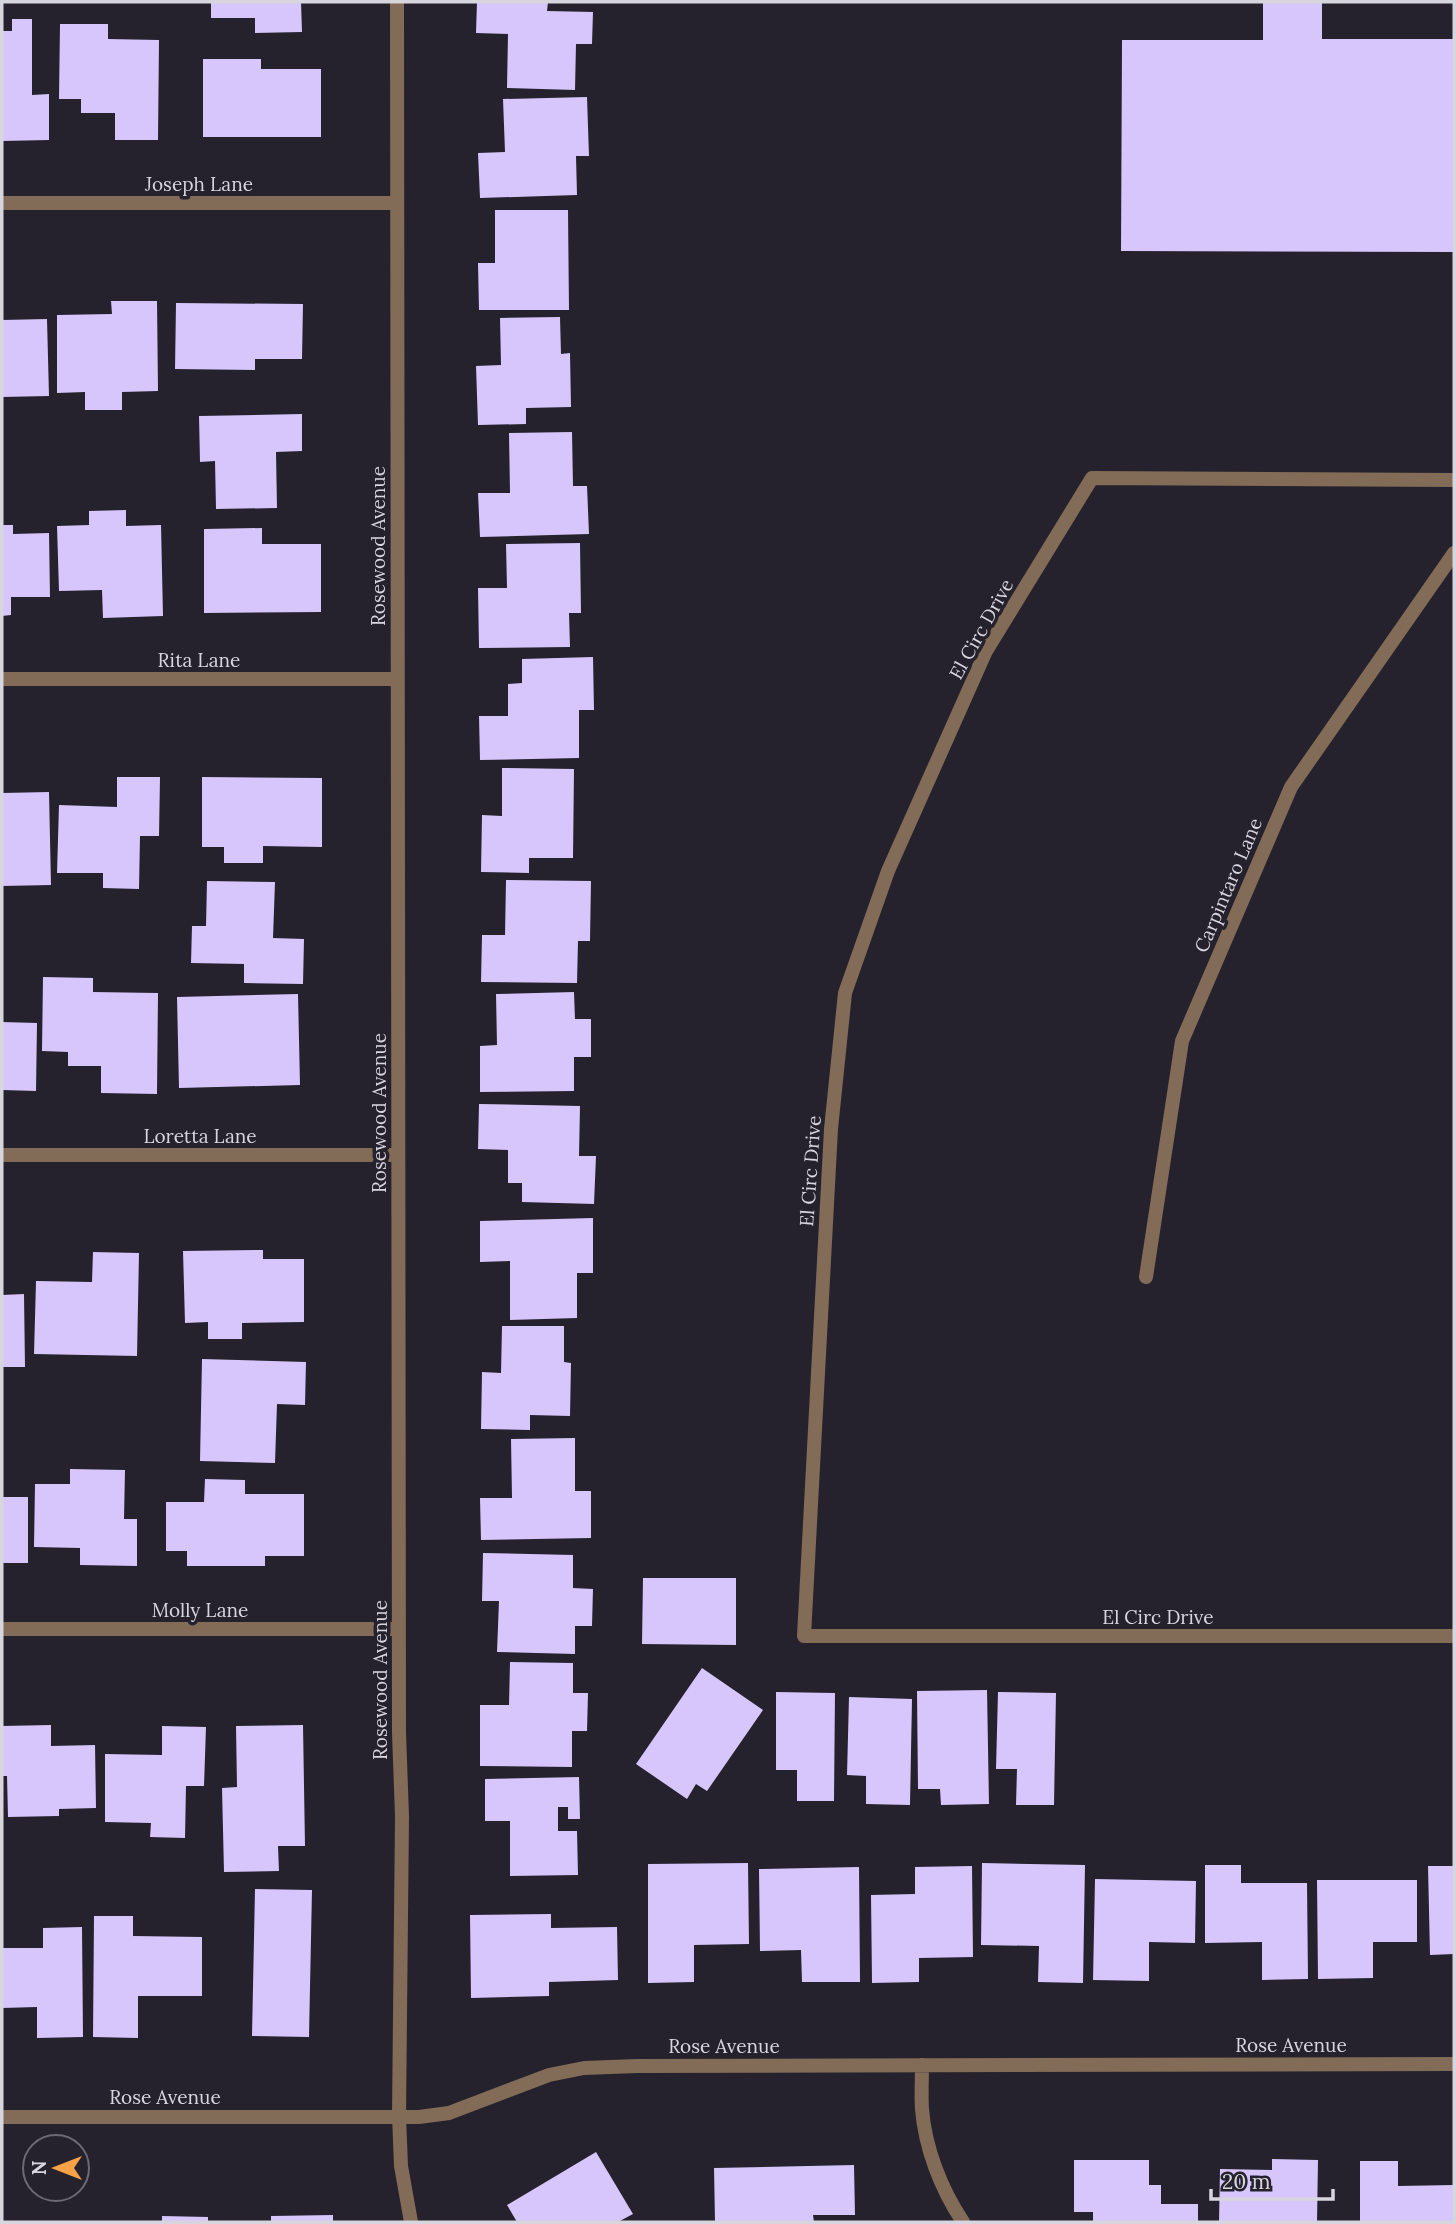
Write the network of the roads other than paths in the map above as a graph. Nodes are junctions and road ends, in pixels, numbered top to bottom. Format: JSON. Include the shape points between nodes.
{"nodes":[{"id":1,"x":397,"y":2,"type":"edge"},
{"id":2,"x":2,"y":203,"type":"edge"},
{"id":3,"x":397,"y":203,"type":"junction"},
{"id":4,"x":1454,"y":480,"type":"edge"},
{"id":5,"x":1454,"y":553,"type":"edge"},
{"id":6,"x":2,"y":679,"type":"edge"},
{"id":7,"x":397,"y":679,"type":"junction"},
{"id":8,"x":2,"y":1155,"type":"edge"},
{"id":9,"x":398,"y":1155,"type":"junction"},
{"id":10,"x":1146,"y":1277,"type":"dead end"},
{"id":11,"x":2,"y":1629,"type":"edge"},
{"id":12,"x":398,"y":1629,"type":"junction"},
{"id":13,"x":1454,"y":1636,"type":"edge"},
{"id":14,"x":1454,"y":2064,"type":"edge"},
{"id":15,"x":922,"y":2065,"type":"junction"},
{"id":16,"x":398,"y":2116,"type":"junction"},
{"id":17,"x":2,"y":2117,"type":"edge"},
{"id":18,"x":411,"y":2222,"type":"edge"},
{"id":19,"x":963,"y":2222,"type":"edge"}],
"edges":[{"from":1,"to":3,"type":"street","name":"Rosewood Avenue"},
{"from":2,"to":3,"type":"street","name":"Joseph Lane"},
{"from":3,"to":7,"type":"street","name":"Rosewood Avenue"},
{"from":4,"to":13,"type":"street","name":"El Circ Drive","via":[[1092,478],[986,652],[888,871],[845,993],[831,1129],[804,1636]]},
{"from":5,"to":10,"type":"street","name":"Carpintaro Lane","via":[[1291,787],[1182,1041]]},
{"from":6,"to":7,"type":"street","name":"Rita Lane"},
{"from":7,"to":9,"type":"street","name":"Rosewood Avenue"},
{"from":8,"to":9,"type":"street","name":"Loretta Lane"},
{"from":9,"to":12,"type":"street","name":"Rosewood Avenue"},
{"from":11,"to":12,"type":"street","name":"Molly Lane"},
{"from":12,"to":16,"type":"street","name":"Rosewood Avenue","via":[[402,1816]]},
{"from":14,"to":15,"type":"street","name":"Rose Avenue"},
{"from":15,"to":16,"type":"street","name":"Rose Avenue","via":[[584,2068],[549,2075],[449,2113]]},
{"from":15,"to":19,"type":"street","via":[[922,2110],[930,2154]]},
{"from":16,"to":17,"type":"street","name":"Rose Avenue"},
{"from":16,"to":18,"type":"street","name":"Rosewood Avenue"}]}
